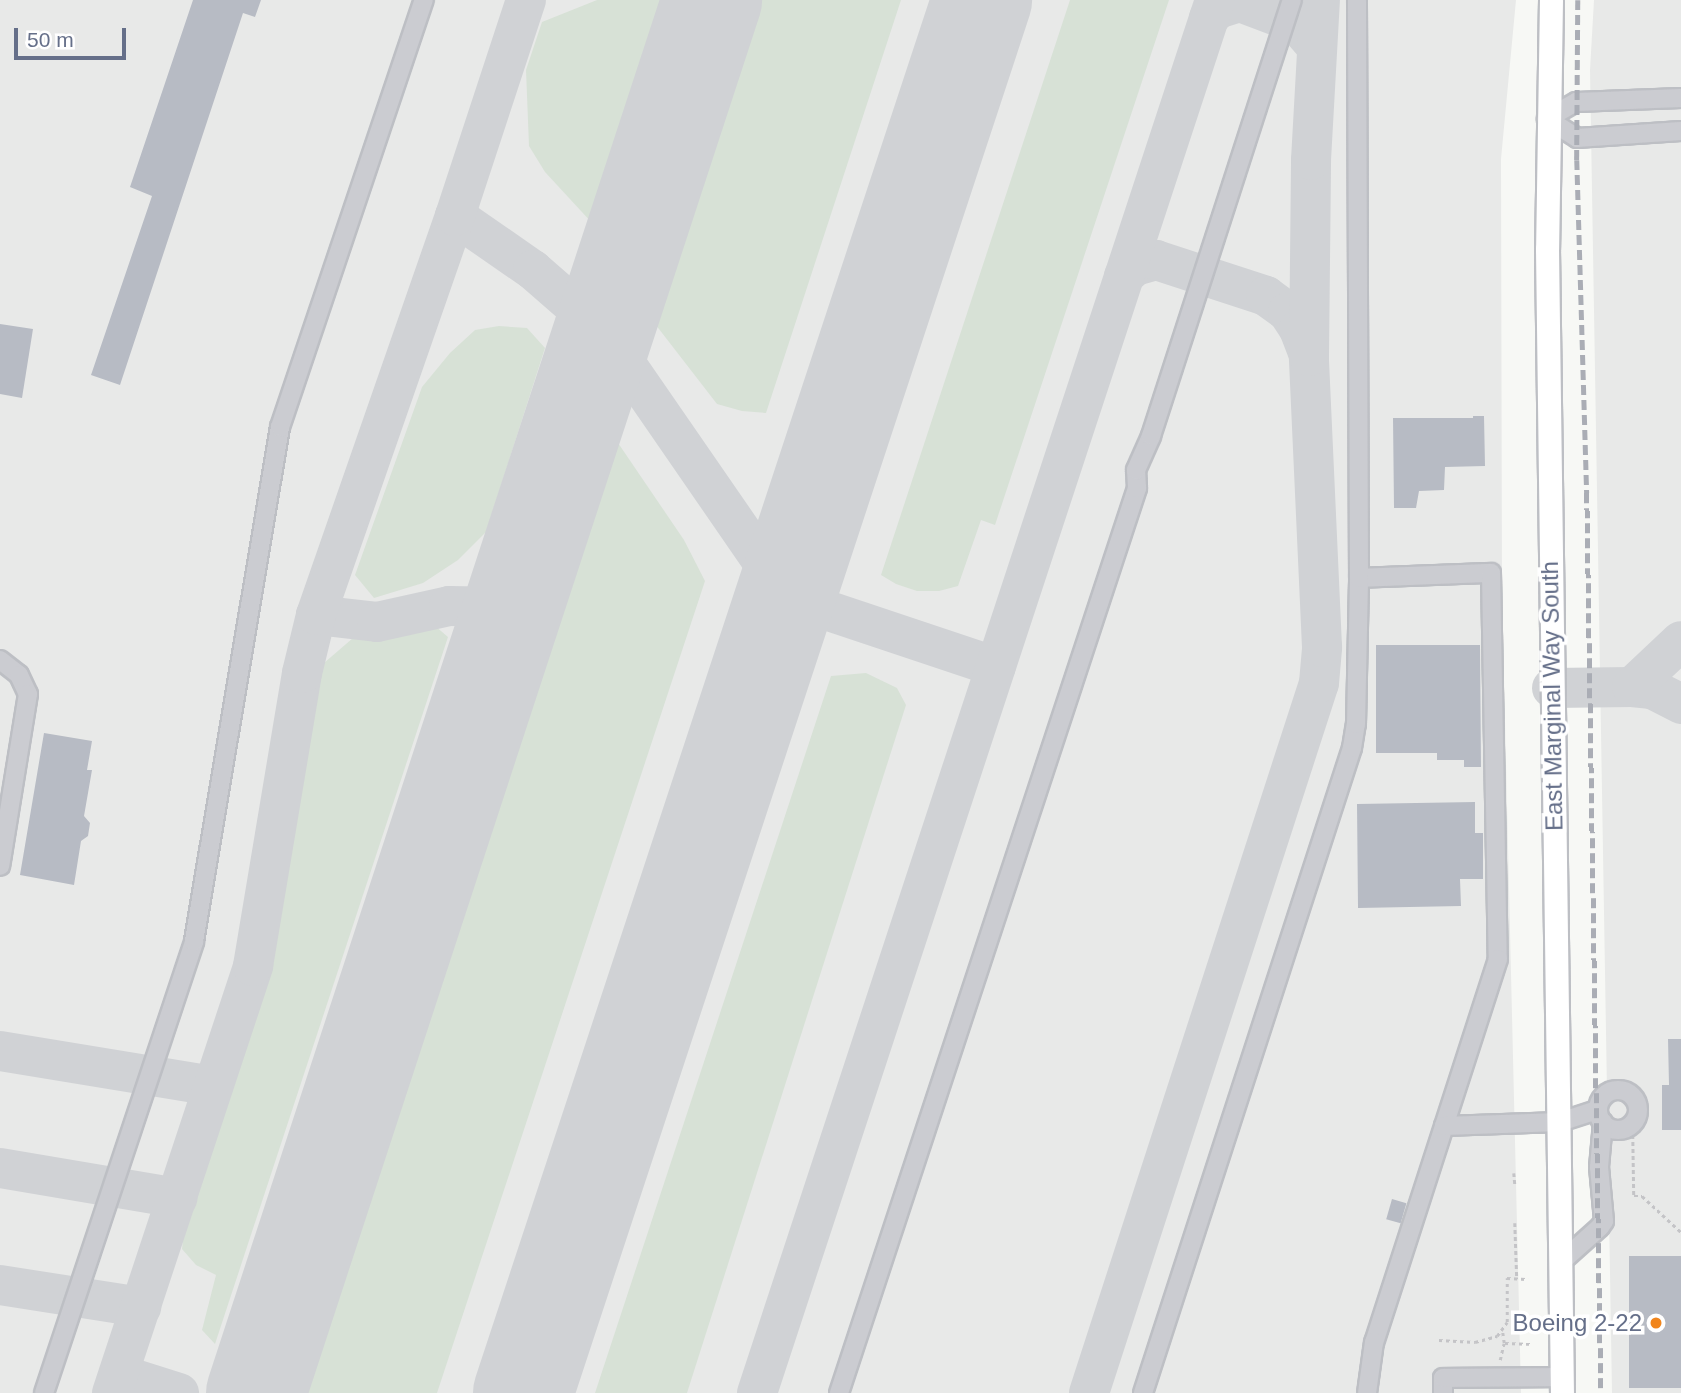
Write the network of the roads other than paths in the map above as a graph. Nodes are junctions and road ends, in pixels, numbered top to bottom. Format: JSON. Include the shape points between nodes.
{"nodes":[{"id":1,"x":424,"y":0,"type":"edge"},
{"id":2,"x":1292,"y":0,"type":"edge"},
{"id":3,"x":1357,"y":0,"type":"edge"},
{"id":4,"x":1551,"y":0,"type":"edge"},
{"id":5,"x":1681,"y":98,"type":"edge"},
{"id":6,"x":1547,"y":119,"type":"junction"},
{"id":7,"x":1681,"y":131,"type":"edge"},
{"id":8,"x":1359,"y":578,"type":"junction"},
{"id":9,"x":0,"y":660,"type":"edge"},
{"id":10,"x":0,"y":866,"type":"edge"},
{"id":11,"x":1600,"y":1116,"type":"junction"},
{"id":12,"x":1560,"y":1122,"type":"junction"},
{"id":13,"x":1444,"y":1126,"type":"junction"},
{"id":14,"x":1561,"y":1262,"type":"junction"},
{"id":15,"x":1562,"y":1385,"type":"edge"},
{"id":16,"x":44,"y":1393,"type":"edge"},
{"id":17,"x":839,"y":1393,"type":"edge"},
{"id":18,"x":1143,"y":1393,"type":"edge"},
{"id":19,"x":1367,"y":1393,"type":"edge"},
{"id":20,"x":1443,"y":1393,"type":"edge"}],
"edges":[{"from":1,"to":16,"type":"lane","via":[[279,427],[194,941]]},
{"from":2,"to":17,"type":"lane","via":[[1151,436],[1136,470],[1137,488]]},
{"from":3,"to":8,"type":"lane"},
{"from":4,"to":6,"type":"main road","name":"East Marginal Way South"},
{"from":5,"to":6,"type":"lane","via":[[1576,102]]},
{"from":6,"to":7,"type":"lane","via":[[1577,138]]},
{"from":6,"to":12,"type":"main road","name":"East Marginal Way South","via":[[1552,783]]},
{"from":8,"to":13,"type":"lane","via":[[1491,573],[1498,959]]},
{"from":8,"to":18,"type":"lane","via":[[1352,748]]},
{"from":9,"to":10,"type":"lane","via":[[19,676],[28,694]]},
{"from":11,"to":11,"type":"lane","via":[[1606,1093],[1618,1090],[1629,1093],[1638,1110],[1628,1127],[1614,1129]]},
{"from":11,"to":12,"type":"lane"},
{"from":11,"to":14,"type":"lane","via":[[1604,1221]]},
{"from":12,"to":13,"type":"lane"},
{"from":12,"to":14,"type":"main road","name":"East Marginal Way South"},
{"from":13,"to":19,"type":"lane","via":[[1374,1342]]},
{"from":14,"to":15,"type":"main road","name":"East Marginal Way South"},
{"from":15,"to":20,"type":"lane","via":[[1443,1378]]}]}
